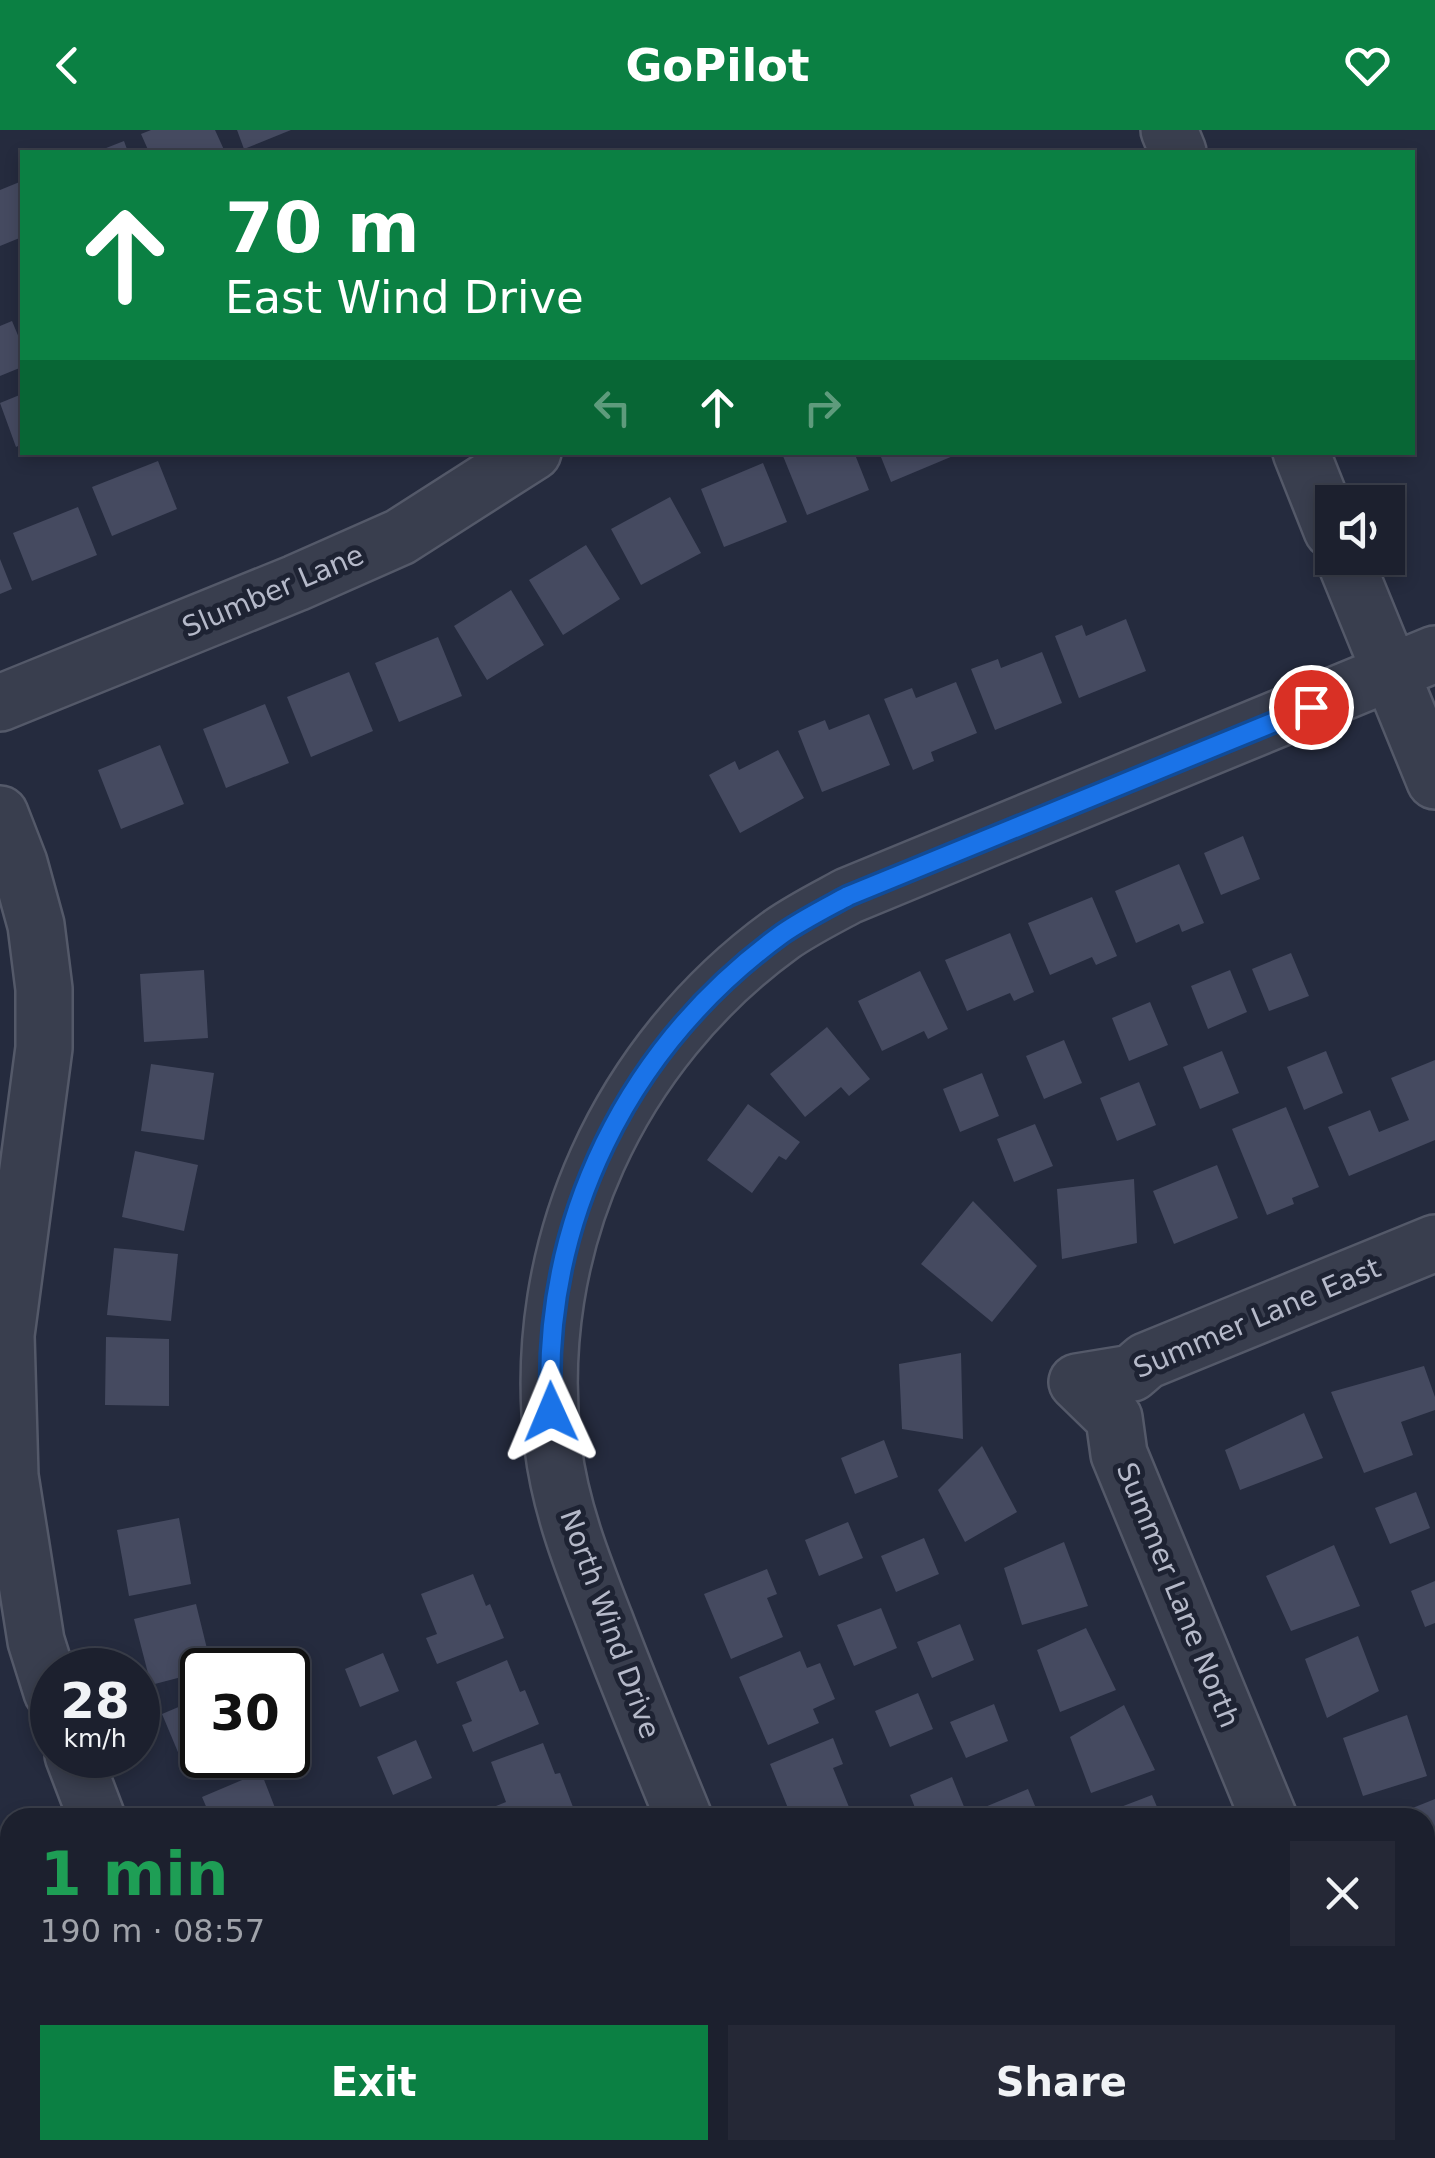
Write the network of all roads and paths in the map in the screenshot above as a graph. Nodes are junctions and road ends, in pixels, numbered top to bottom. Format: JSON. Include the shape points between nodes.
{"nodes":[{"id":1,"x":528,"y":455,"type":"edge"},
{"id":2,"x":1302,"y":455,"type":"edge"},
{"id":3,"x":1315,"y":487,"type":"edge"},
{"id":4,"x":1355,"y":575,"type":"edge"},
{"id":5,"x":1413,"y":664,"type":"edge"},
{"id":6,"x":0,"y":703,"type":"edge"},
{"id":7,"x":1435,"y":781,"type":"edge"},
{"id":8,"x":0,"y":814,"type":"edge"},
{"id":9,"x":1435,"y":1244,"type":"edge"},
{"id":10,"x":1077,"y":1382,"type":"joint"},
{"id":11,"x":38,"y":1648,"type":"edge"},
{"id":12,"x":81,"y":1778,"type":"edge"},
{"id":13,"x":94,"y":1808,"type":"edge"},
{"id":14,"x":680,"y":1808,"type":"edge"},
{"id":15,"x":1265,"y":1808,"type":"edge"}],
"edges":[{"from":1,"to":6,"type":"street","name":"Slumber Lane","via":[[400,537]]},
{"from":2,"to":3,"type":"street"},
{"from":4,"to":5,"type":"street"},
{"from":5,"to":7,"type":"street"},
{"from":5,"to":14,"type":"street","name":"North Wind Drive","via":[[848,896],[784,933],[733,974],[673,1034],[628,1101],[591,1168],[568,1236],[549,1376],[553,1448],[582,1561]]},
{"from":8,"to":11,"type":"street","via":[[36,925],[44,989],[44,1048],[6,1334],[10,1476]]},
{"from":9,"to":10,"type":"street","name":"Summer Lane East","via":[[1146,1361],[1132,1373]]},
{"from":10,"to":15,"type":"street","name":"Summer Lane North","via":[[1114,1418],[1120,1454]]},
{"from":12,"to":13,"type":"street"}]}
